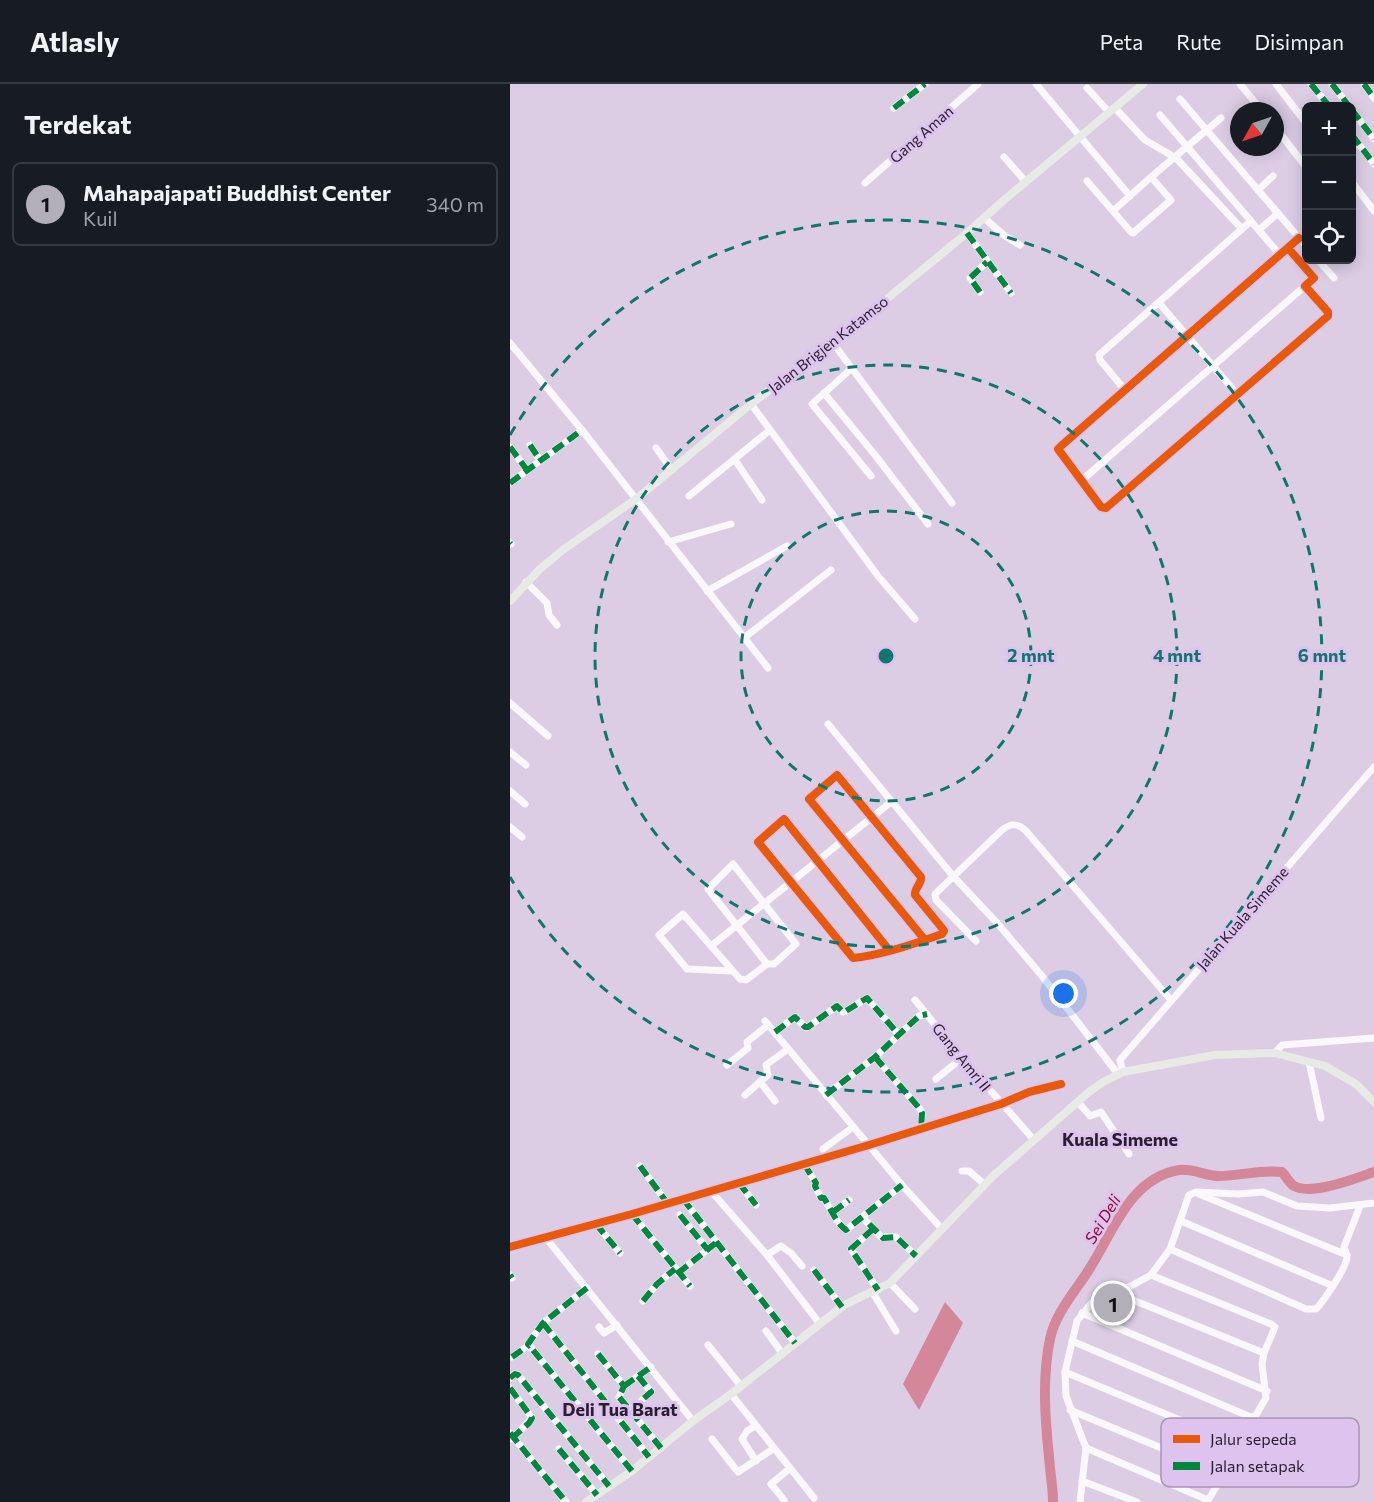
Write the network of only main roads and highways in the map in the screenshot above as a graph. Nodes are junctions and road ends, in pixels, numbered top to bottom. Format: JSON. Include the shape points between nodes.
{"nodes":[{"id":1,"x":1143,"y":84,"type":"edge"},
{"id":2,"x":510,"y":601,"type":"edge"},
{"id":3,"x":1374,"y":1102,"type":"edge"},
{"id":4,"x":586,"y":1502,"type":"edge"}],
"edges":[{"from":1,"to":2,"type":"main road","name":"Jalan Brigjen Katamso","via":[[832,343],[636,499],[564,549]]},
{"from":3,"to":4,"type":"main road","via":[[1356,1084],[1325,1066],[1275,1053],[1215,1055],[1120,1073],[1096,1087],[984,1184],[890,1283],[842,1306],[632,1471]]}]}
